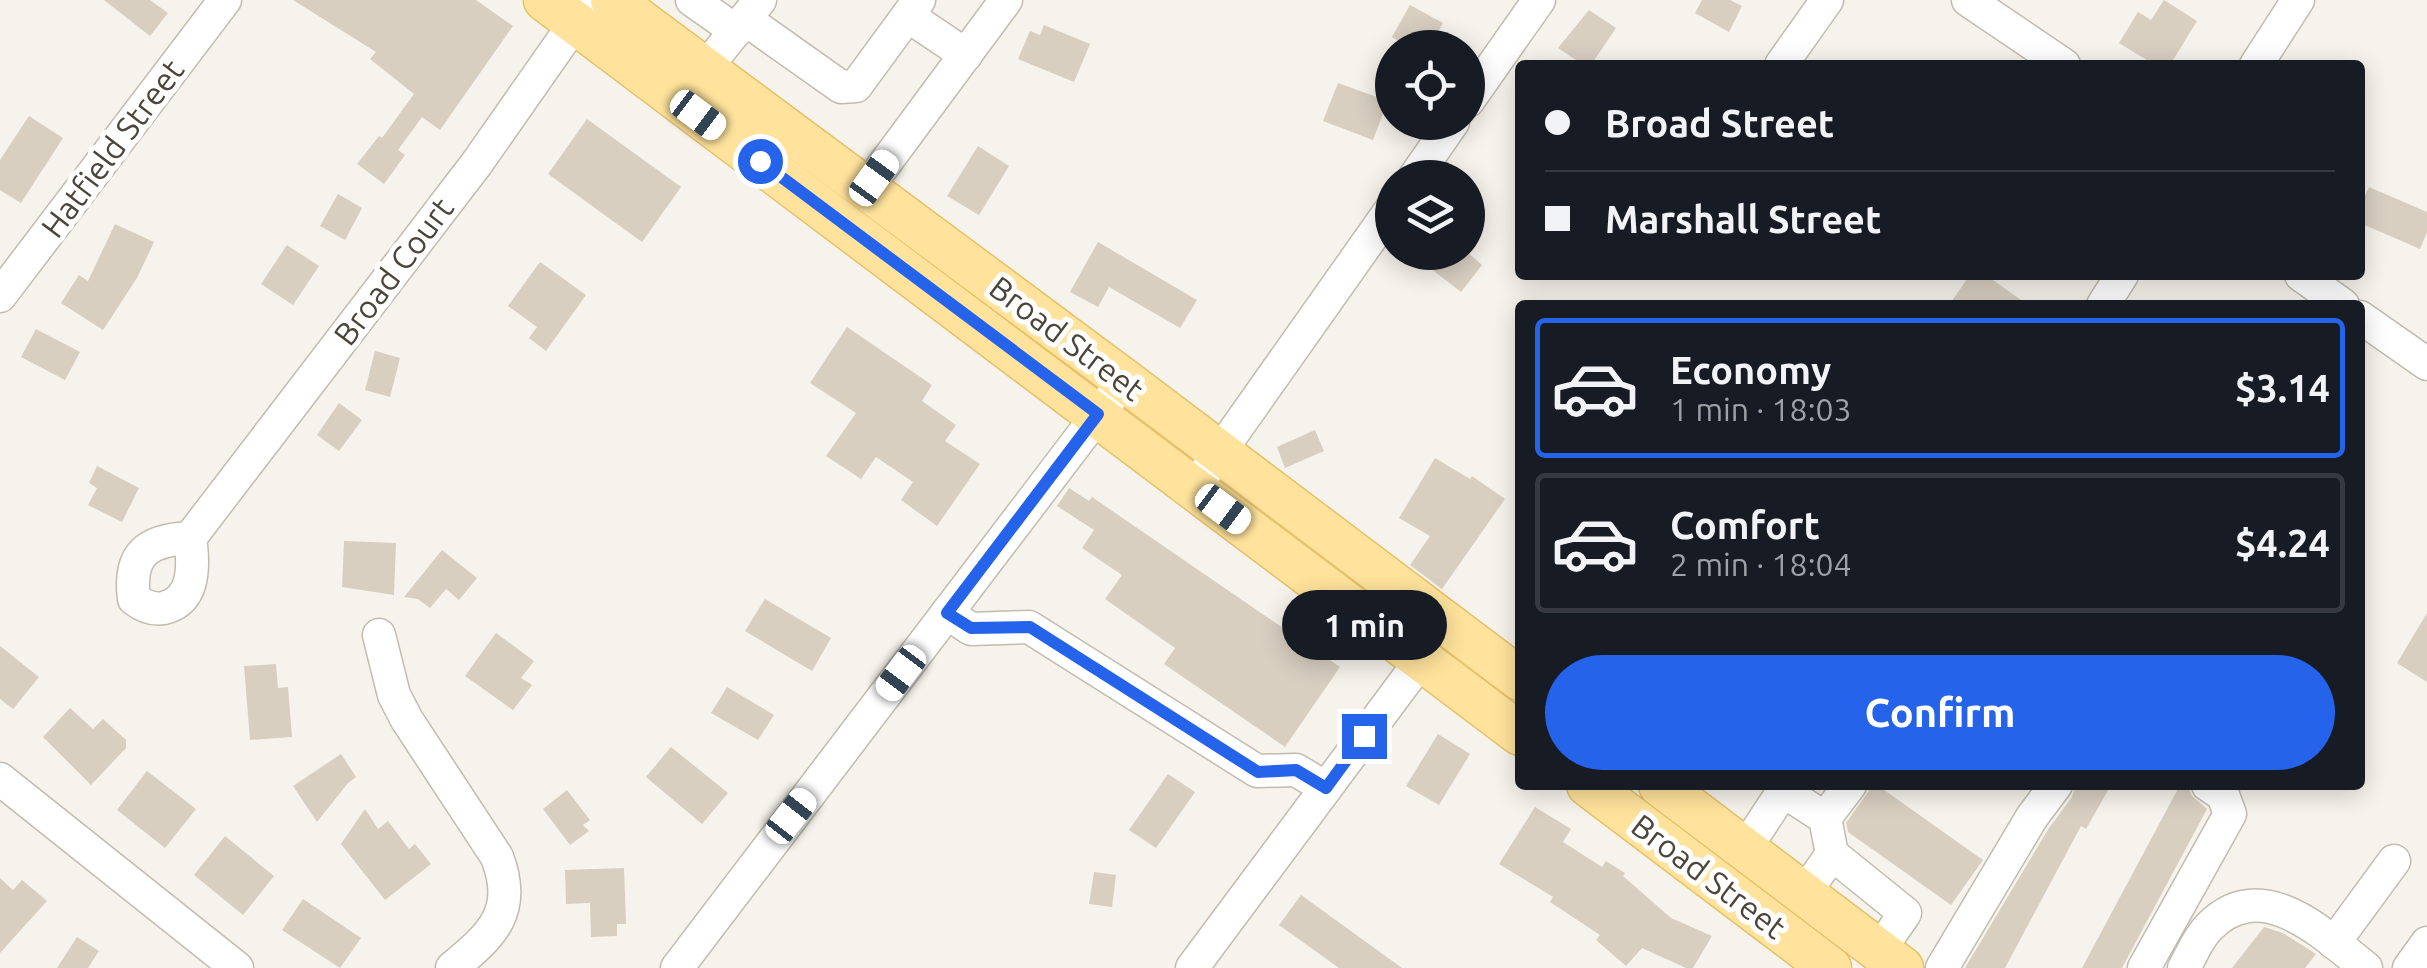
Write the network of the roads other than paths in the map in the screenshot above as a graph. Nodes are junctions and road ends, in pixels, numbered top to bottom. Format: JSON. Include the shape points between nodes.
{"nodes":[{"id":1,"x":225,"y":0,"type":"edge"},
{"id":2,"x":612,"y":0,"type":"edge"},
{"id":3,"x":692,"y":0,"type":"edge"},
{"id":4,"x":1006,"y":0,"type":"edge"},
{"id":5,"x":1539,"y":0,"type":"edge"},
{"id":6,"x":1826,"y":0,"type":"edge"},
{"id":7,"x":1968,"y":0,"type":"edge"},
{"id":8,"x":2298,"y":0,"type":"edge"},
{"id":9,"x":570,"y":8,"type":"edge"},
{"id":10,"x":914,"y":8,"type":"edge"},
{"id":11,"x":747,"y":17,"type":"edge"},
{"id":12,"x":966,"y":55,"type":"junction"},
{"id":13,"x":1784,"y":60,"type":"edge"},
{"id":14,"x":2057,"y":60,"type":"edge"},
{"id":15,"x":2259,"y":60,"type":"edge"},
{"id":16,"x":705,"y":69,"type":"junction"},
{"id":17,"x":1485,"y":78,"type":"edge"},
{"id":18,"x":866,"y":189,"type":"junction"},
{"id":19,"x":1375,"y":232,"type":"edge"},
{"id":20,"x":2307,"y":280,"type":"edge"},
{"id":21,"x":0,"y":296,"type":"edge"},
{"id":22,"x":2336,"y":300,"type":"edge"},
{"id":23,"x":2365,"y":321,"type":"edge"},
{"id":24,"x":2427,"y":364,"type":"edge"},
{"id":25,"x":1124,"y":380,"type":"junction"},
{"id":26,"x":1098,"y":414,"type":"junction"},
{"id":27,"x":1220,"y":452,"type":"junction"},
{"id":28,"x":1194,"y":487,"type":"junction"},
{"id":29,"x":190,"y":538,"type":"dead end"},
{"id":30,"x":947,"y":613,"type":"junction"},
{"id":31,"x":380,"y":635,"type":"dead end"},
{"id":32,"x":1422,"y":659,"type":"junction"},
{"id":33,"x":1515,"y":675,"type":"edge"},
{"id":34,"x":1515,"y":730,"type":"edge"},
{"id":35,"x":0,"y":779,"type":"edge"},
{"id":36,"x":1326,"y":788,"type":"junction"},
{"id":37,"x":1595,"y":790,"type":"edge"},
{"id":38,"x":1667,"y":790,"type":"edge"},
{"id":39,"x":1784,"y":790,"type":"edge"},
{"id":40,"x":1788,"y":790,"type":"edge"},
{"id":41,"x":1846,"y":790,"type":"edge"},
{"id":42,"x":2052,"y":790,"type":"edge"},
{"id":43,"x":2216,"y":790,"type":"edge"},
{"id":44,"x":1825,"y":818,"type":"junction"},
{"id":45,"x":1745,"y":849,"type":"junction"},
{"id":46,"x":1832,"y":854,"type":"junction"},
{"id":47,"x":2394,"y":860,"type":"dead end"},
{"id":48,"x":1804,"y":894,"type":"junction"},
{"id":49,"x":2334,"y":943,"type":"junction"},
{"id":50,"x":2427,"y":943,"type":"edge"},
{"id":51,"x":1890,"y":959,"type":"edge"},
{"id":52,"x":680,"y":967,"type":"edge"},
{"id":53,"x":237,"y":968,"type":"edge"},
{"id":54,"x":452,"y":968,"type":"edge"},
{"id":55,"x":1192,"y":968,"type":"edge"},
{"id":56,"x":1830,"y":968,"type":"edge"},
{"id":57,"x":1942,"y":968,"type":"edge"},
{"id":58,"x":2144,"y":968,"type":"edge"},
{"id":59,"x":2184,"y":968,"type":"edge"},
{"id":60,"x":2366,"y":968,"type":"edge"},
{"id":61,"x":2409,"y":968,"type":"edge"}],
"edges":[{"from":1,"to":21,"type":"street","name":"Hatfield Street"},
{"from":2,"to":16,"type":"main road","name":"Broad Street"},
{"from":3,"to":11,"type":"street"},
{"from":4,"to":12,"type":"street"},
{"from":5,"to":17,"type":"street"},
{"from":6,"to":13,"type":"street"},
{"from":7,"to":14,"type":"street"},
{"from":8,"to":15,"type":"street"},
{"from":9,"to":26,"type":"main road","name":"Broad Street"},
{"from":9,"to":29,"type":"street","name":"Broad Court","via":[[477,164]]},
{"from":10,"to":11,"type":"street","via":[[856,86],[841,87]]},
{"from":10,"to":12,"type":"street"},
{"from":11,"to":16,"type":"street"},
{"from":12,"to":18,"type":"street"},
{"from":16,"to":18,"type":"main road","name":"Broad Street"},
{"from":18,"to":25,"type":"main road","name":"Broad Street"},
{"from":19,"to":27,"type":"street"},
{"from":20,"to":22,"type":"street"},
{"from":23,"to":24,"type":"street"},
{"from":25,"to":26,"type":"street"},
{"from":25,"to":27,"type":"main road","name":"Broad Street"},
{"from":26,"to":28,"type":"main road","name":"Broad Street"},
{"from":26,"to":30,"type":"street"},
{"from":27,"to":28,"type":"street"},
{"from":27,"to":33,"type":"main road","name":"Broad Street"},
{"from":28,"to":32,"type":"main road","name":"Broad Street"},
{"from":30,"to":36,"type":"street","via":[[971,628],[1030,627],[1258,772],[1296,770]]},
{"from":30,"to":52,"type":"street"},
{"from":31,"to":54,"type":"street","via":[[400,708],[504,875],[502,914]]},
{"from":32,"to":34,"type":"main road","name":"Broad Street"},
{"from":32,"to":36,"type":"street"},
{"from":35,"to":53,"type":"street"},
{"from":36,"to":55,"type":"street"},
{"from":37,"to":56,"type":"main road","name":"Broad Street"},
{"from":38,"to":45,"type":"main road","name":"Broad Street"},
{"from":39,"to":45,"type":"street"},
{"from":40,"to":44,"type":"street"},
{"from":41,"to":44,"type":"street"},
{"from":42,"to":57,"type":"street"},
{"from":43,"to":58,"type":"street","via":[[2230,814]]},
{"from":44,"to":46,"type":"street"},
{"from":45,"to":48,"type":"main road","name":"Broad Street"},
{"from":46,"to":48,"type":"street"},
{"from":46,"to":51,"type":"street","via":[[1905,914]]},
{"from":47,"to":49,"type":"street"},
{"from":48,"to":51,"type":"main road","name":"Broad Street"},
{"from":49,"to":59,"type":"street","via":[[2295,914],[2264,905],[2235,910],[2208,928]]},
{"from":49,"to":60,"type":"street"},
{"from":50,"to":61,"type":"street"}]}
